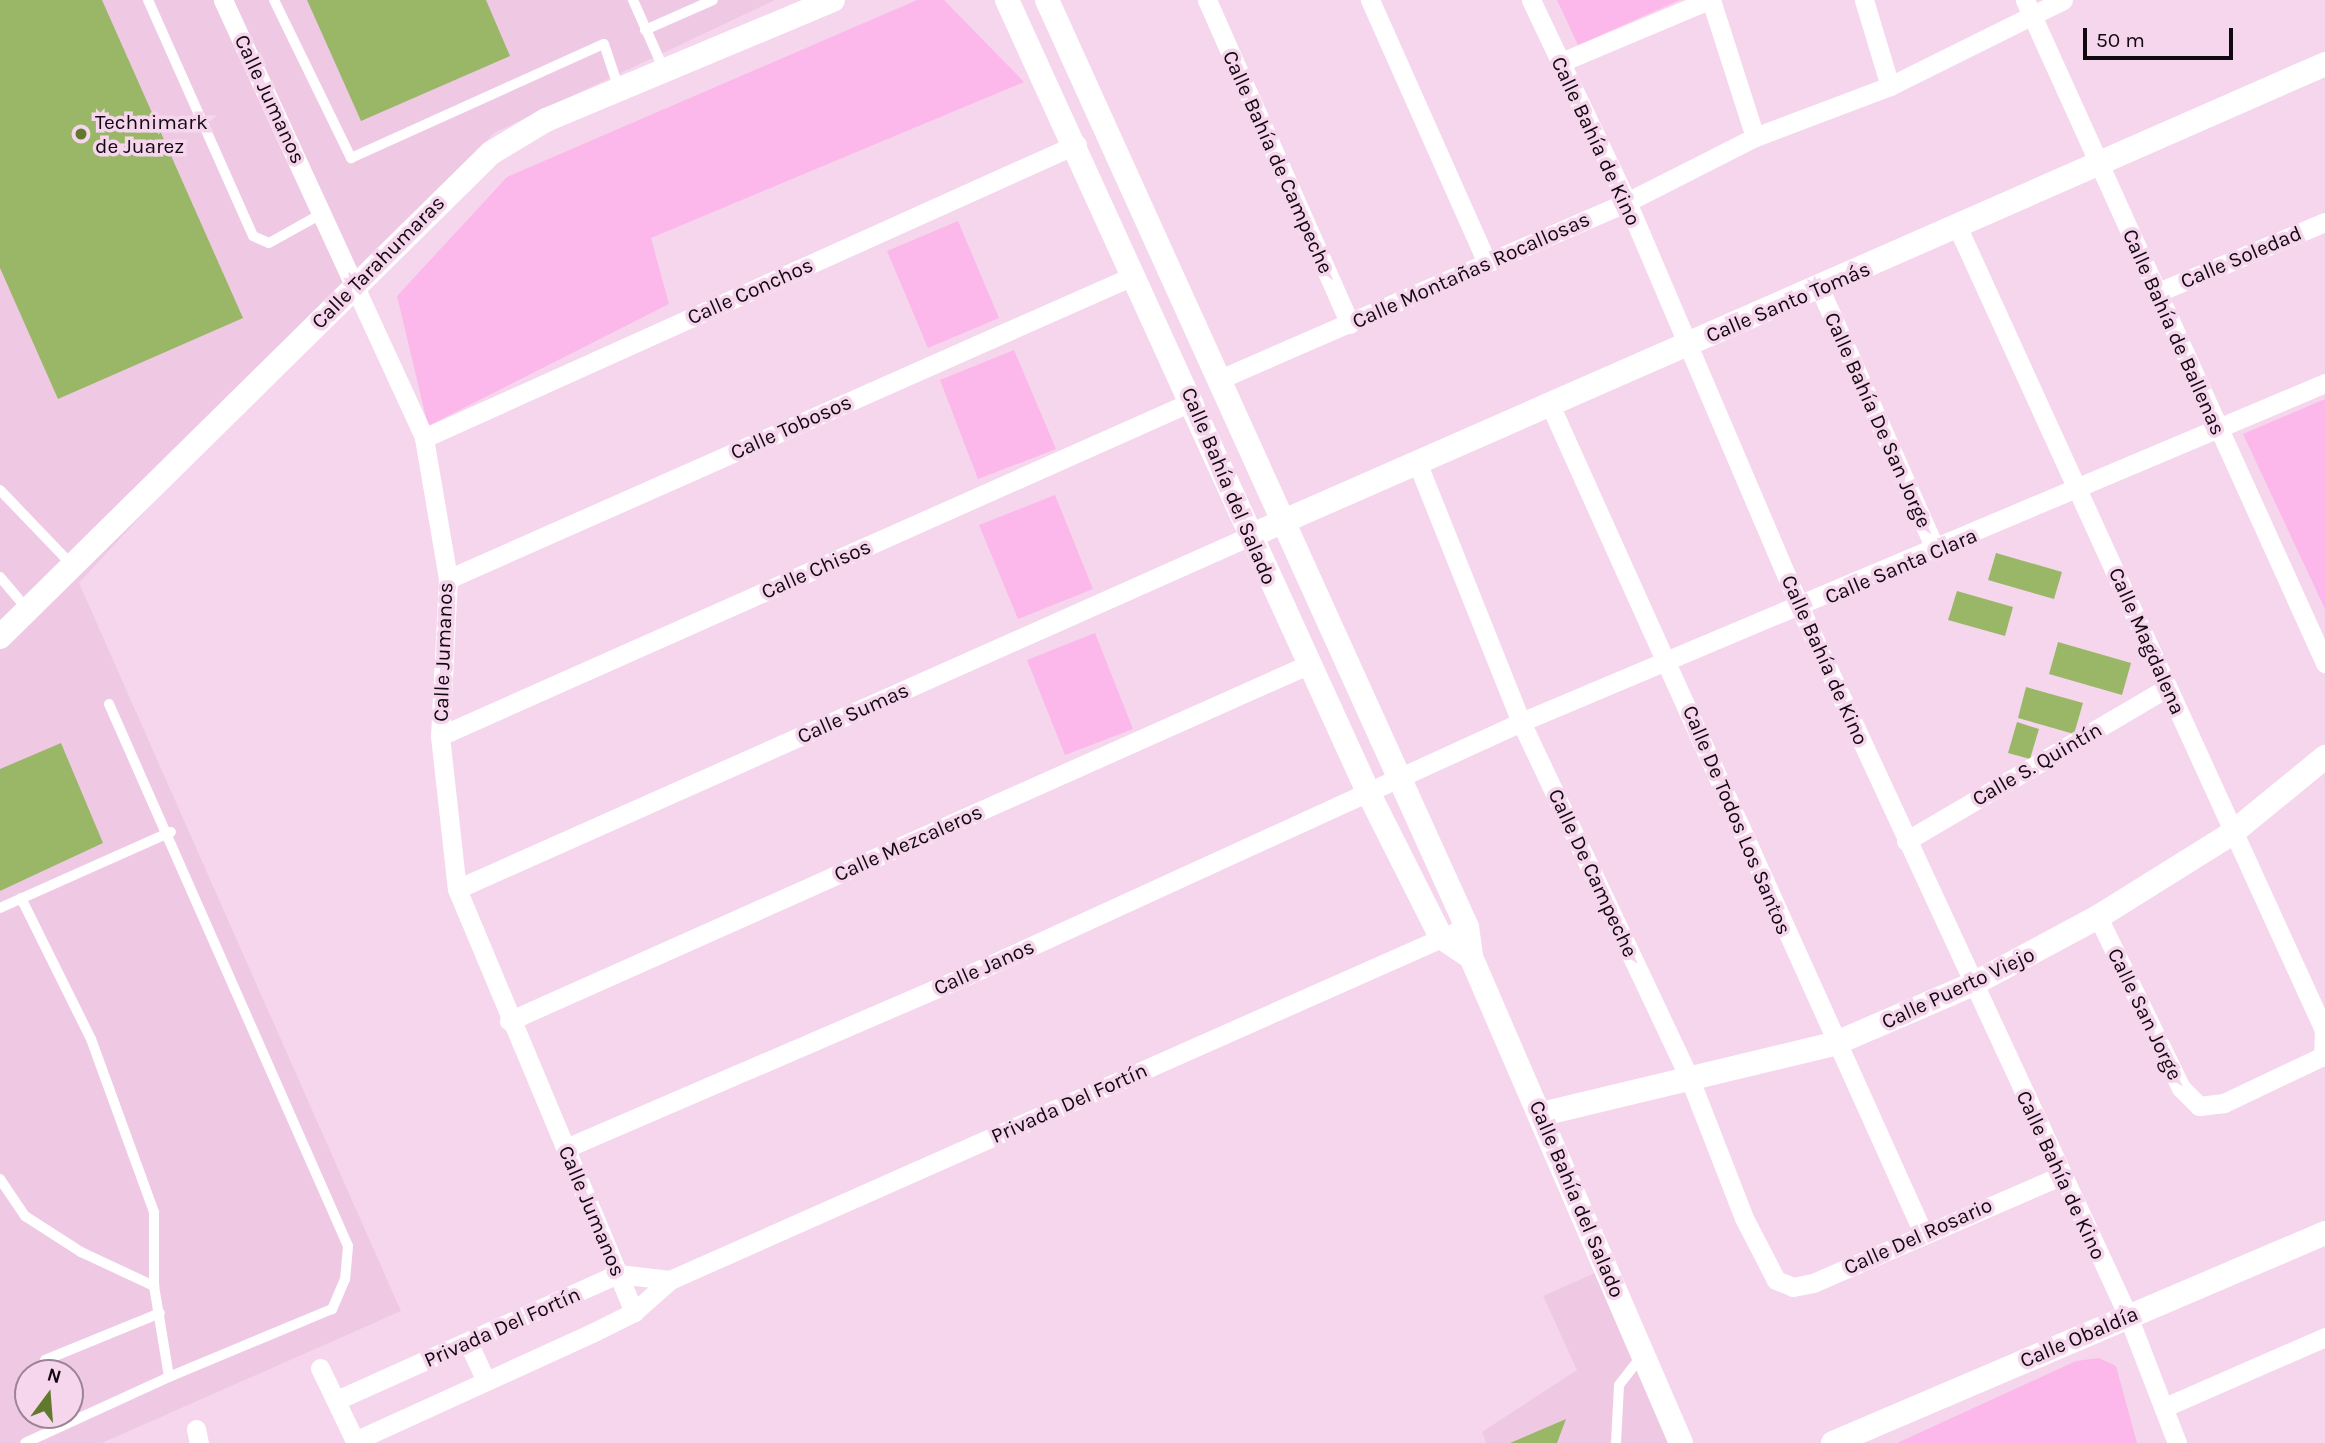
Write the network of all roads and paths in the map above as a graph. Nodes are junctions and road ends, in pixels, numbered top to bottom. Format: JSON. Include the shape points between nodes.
{"nodes":[{"id":1,"x":148,"y":0,"type":"edge"},
{"id":2,"x":223,"y":0,"type":"edge"},
{"id":3,"x":274,"y":0,"type":"edge"},
{"id":4,"x":633,"y":0,"type":"edge"},
{"id":5,"x":713,"y":0,"type":"edge"},
{"id":6,"x":833,"y":0,"type":"edge"},
{"id":7,"x":1007,"y":0,"type":"edge"},
{"id":8,"x":1047,"y":0,"type":"edge"},
{"id":9,"x":1207,"y":0,"type":"edge"},
{"id":10,"x":1370,"y":0,"type":"edge"},
{"id":11,"x":1531,"y":0,"type":"edge"},
{"id":12,"x":1710,"y":0,"type":"edge"},
{"id":13,"x":1864,"y":0,"type":"edge"},
{"id":14,"x":2063,"y":0,"type":"edge"},
{"id":15,"x":2027,"y":7,"type":"edge"},
{"id":16,"x":645,"y":30,"type":"junction"},
{"id":17,"x":1559,"y":63,"type":"junction"},
{"id":18,"x":2325,"y":64,"type":"edge"},
{"id":19,"x":665,"y":72,"type":"junction"},
{"id":20,"x":1890,"y":86,"type":"junction"},
{"id":21,"x":619,"y":90,"type":"junction"},
{"id":22,"x":1755,"y":137,"type":"junction"},
{"id":23,"x":1077,"y":144,"type":"junction"},
{"id":24,"x":2098,"y":165,"type":"junction"},
{"id":25,"x":1627,"y":202,"type":"junction"},
{"id":26,"x":323,"y":213,"type":"junction"},
{"id":27,"x":2325,"y":222,"type":"edge"},
{"id":28,"x":1958,"y":228,"type":"junction"},
{"id":29,"x":1486,"y":260,"type":"junction"},
{"id":30,"x":1135,"y":275,"type":"junction"},
{"id":31,"x":356,"y":286,"type":"junction"},
{"id":32,"x":1820,"y":289,"type":"junction"},
{"id":33,"x":2156,"y":293,"type":"junction"},
{"id":34,"x":1350,"y":324,"type":"junction"},
{"id":35,"x":1687,"y":344,"type":"junction"},
{"id":36,"x":1220,"y":379,"type":"junction"},
{"id":37,"x":2325,"y":383,"type":"edge"},
{"id":38,"x":1193,"y":401,"type":"junction"},
{"id":39,"x":1551,"y":407,"type":"junction"},
{"id":40,"x":2218,"y":429,"type":"junction"},
{"id":41,"x":424,"y":438,"type":"junction"},
{"id":42,"x":1417,"y":462,"type":"junction"},
{"id":43,"x":0,"y":490,"type":"edge"},
{"id":44,"x":2081,"y":491,"type":"junction"},
{"id":45,"x":1286,"y":522,"type":"junction"},
{"id":46,"x":1250,"y":536,"type":"junction"},
{"id":47,"x":1936,"y":551,"type":"junction"},
{"id":48,"x":71,"y":564,"type":"junction"},
{"id":49,"x":0,"y":577,"type":"edge"},
{"id":50,"x":448,"y":579,"type":"junction"},
{"id":51,"x":1800,"y":608,"type":"junction"},
{"id":52,"x":27,"y":609,"type":"junction"},
{"id":53,"x":0,"y":637,"type":"edge"},
{"id":54,"x":1670,"y":662,"type":"junction"},
{"id":55,"x":2325,"y":663,"type":"edge"},
{"id":56,"x":1307,"y":665,"type":"junction"},
{"id":57,"x":2167,"y":688,"type":"junction"},
{"id":58,"x":109,"y":704,"type":"dead end"},
{"id":59,"x":1521,"y":722,"type":"junction"},
{"id":60,"x":440,"y":736,"type":"junction"},
{"id":61,"x":2325,"y":757,"type":"edge"},
{"id":62,"x":1397,"y":777,"type":"junction"},
{"id":63,"x":1369,"y":794,"type":"junction"},
{"id":64,"x":171,"y":832,"type":"junction"},
{"id":65,"x":2231,"y":834,"type":"junction"},
{"id":66,"x":1906,"y":841,"type":"junction"},
{"id":67,"x":457,"y":889,"type":"junction"},
{"id":68,"x":21,"y":898,"type":"junction"},
{"id":69,"x":0,"y":908,"type":"edge"},
{"id":70,"x":2098,"y":917,"type":"junction"},
{"id":71,"x":1467,"y":927,"type":"junction"},
{"id":72,"x":1441,"y":937,"type":"junction"},
{"id":73,"x":1471,"y":957,"type":"junction"},
{"id":74,"x":1973,"y":984,"type":"junction"},
{"id":75,"x":509,"y":1021,"type":"junction"},
{"id":76,"x":1833,"y":1044,"type":"junction"},
{"id":77,"x":1691,"y":1082,"type":"junction"},
{"id":78,"x":2199,"y":1106,"type":"joint"},
{"id":79,"x":1542,"y":1114,"type":"junction"},
{"id":80,"x":566,"y":1148,"type":"junction"},
{"id":81,"x":2060,"y":1175,"type":"junction"},
{"id":82,"x":0,"y":1179,"type":"edge"},
{"id":83,"x":1923,"y":1233,"type":"junction"},
{"id":84,"x":2325,"y":1233,"type":"edge"},
{"id":85,"x":618,"y":1274,"type":"junction"},
{"id":86,"x":670,"y":1280,"type":"junction"},
{"id":87,"x":1776,"y":1280,"type":"joint"},
{"id":88,"x":155,"y":1286,"type":"junction"},
{"id":89,"x":634,"y":1312,"type":"junction"},
{"id":90,"x":160,"y":1313,"type":"junction"},
{"id":91,"x":2128,"y":1316,"type":"junction"},
{"id":92,"x":2325,"y":1338,"type":"edge"},
{"id":93,"x":468,"y":1342,"type":"junction"},
{"id":94,"x":1643,"y":1355,"type":"junction"},
{"id":95,"x":48,"y":1359,"type":"edge"},
{"id":96,"x":320,"y":1368,"type":"dead end"},
{"id":97,"x":169,"y":1377,"type":"junction"},
{"id":98,"x":485,"y":1379,"type":"junction"},
{"id":99,"x":337,"y":1401,"type":"junction"},
{"id":100,"x":2165,"y":1407,"type":"junction"},
{"id":101,"x":356,"y":1442,"type":"edge"},
{"id":102,"x":25,"y":1443,"type":"edge"},
{"id":103,"x":1616,"y":1443,"type":"edge"},
{"id":104,"x":1681,"y":1443,"type":"edge"},
{"id":105,"x":1833,"y":1443,"type":"edge"},
{"id":106,"x":2177,"y":1443,"type":"edge"}],
"edges":[{"from":1,"to":26,"type":"lane","via":[[253,236],[269,243]]},
{"from":2,"to":26,"type":"street","name":"Calle Jumanos"},
{"from":3,"to":21,"type":"lane","via":[[351,158],[604,44]]},
{"from":4,"to":16,"type":"lane"},
{"from":5,"to":16,"type":"lane"},
{"from":6,"to":19,"type":"street","name":"Calle Tarahumaras"},
{"from":7,"to":23,"type":"street","name":"Calle Bahía del Salado"},
{"from":8,"to":36,"type":"street","name":"Calle Bahía del Salado"},
{"from":9,"to":34,"type":"street","name":"Calle Bahía de Campeche"},
{"from":10,"to":29,"type":"street"},
{"from":11,"to":17,"type":"street","name":"Calle Bahía de Kino"},
{"from":12,"to":17,"type":"street"},
{"from":12,"to":22,"type":"street"},
{"from":13,"to":20,"type":"street"},
{"from":14,"to":15,"type":"street","name":"Calle Montañas Rocallosas"},
{"from":15,"to":20,"type":"street","name":"Calle Montañas Rocallosas"},
{"from":15,"to":24,"type":"street","name":"Calle Bahía de Ballenas"},
{"from":16,"to":19,"type":"lane"},
{"from":17,"to":25,"type":"street","name":"Calle Bahía de Kino"},
{"from":18,"to":24,"type":"street","name":"Calle Santo Tomás"},
{"from":19,"to":21,"type":"street","name":"Calle Tarahumaras"},
{"from":20,"to":22,"type":"street","name":"Calle Montañas Rocallosas"},
{"from":21,"to":31,"type":"street","name":"Calle Tarahumaras","via":[[546,120],[491,153]]},
{"from":22,"to":25,"type":"street","name":"Calle Montañas Rocallosas"},
{"from":23,"to":30,"type":"street","name":"Calle Bahía del Salado"},
{"from":23,"to":41,"type":"street","name":"Calle Conchos"},
{"from":24,"to":28,"type":"street","name":"Calle Santo Tomás"},
{"from":24,"to":33,"type":"street","name":"Calle Bahía de Ballenas"},
{"from":25,"to":29,"type":"street","name":"Calle Montañas Rocallosas"},
{"from":25,"to":35,"type":"street","name":"Calle Bahía de Kino"},
{"from":26,"to":31,"type":"street","name":"Calle Jumanos"},
{"from":27,"to":33,"type":"street","name":"Calle Soledad"},
{"from":28,"to":32,"type":"street","name":"Calle Santo Tomás"},
{"from":28,"to":44,"type":"street","name":"Calle Magdalena"},
{"from":29,"to":34,"type":"street","name":"Calle Montañas Rocallosas"},
{"from":30,"to":38,"type":"street","name":"Calle Bahía del Salado"},
{"from":30,"to":50,"type":"street","name":"Calle Tobosos"},
{"from":31,"to":41,"type":"street","name":"Calle Jumanos"},
{"from":31,"to":48,"type":"street","name":"Calle Tarahumaras"},
{"from":32,"to":35,"type":"street","name":"Calle Santo Tomás"},
{"from":32,"to":47,"type":"street","name":"Calle Bahía De San Jorge"},
{"from":33,"to":40,"type":"street","name":"Calle Bahía de Ballenas"},
{"from":34,"to":36,"type":"street","name":"Calle Montañas Rocallosas"},
{"from":35,"to":39,"type":"street","name":"Calle Santo Tomás"},
{"from":35,"to":51,"type":"street","name":"Calle Bahía de Kino"},
{"from":36,"to":45,"type":"street","name":"Calle Bahía del Salado"},
{"from":37,"to":40,"type":"street","name":"Calle Santa Clara"},
{"from":38,"to":46,"type":"street","name":"Calle Bahía del Salado"},
{"from":38,"to":60,"type":"street","name":"Calle Chisos"},
{"from":39,"to":42,"type":"street","name":"Calle Santo Tomás"},
{"from":39,"to":54,"type":"street","name":"Calle De Todos Los Santos"},
{"from":40,"to":44,"type":"street","name":"Calle Santa Clara"},
{"from":40,"to":55,"type":"street","name":"Calle Bahía de Ballenas"},
{"from":41,"to":50,"type":"street","name":"Calle Jumanos"},
{"from":42,"to":45,"type":"street","name":"Calle Santo Tomás"},
{"from":42,"to":59,"type":"street","name":"Calle De Campeche"},
{"from":43,"to":48,"type":"lane"},
{"from":44,"to":47,"type":"street","name":"Calle Santa Clara"},
{"from":44,"to":57,"type":"street","name":"Calle Magdalena"},
{"from":45,"to":46,"type":"street","name":"Calle Santo Tomás"},
{"from":45,"to":62,"type":"street","name":"Calle Bahía del Salado"},
{"from":46,"to":56,"type":"street","name":"Calle Bahía del Salado"},
{"from":46,"to":67,"type":"street","name":"Calle Sumas"},
{"from":47,"to":51,"type":"street","name":"Calle Santa Clara"},
{"from":48,"to":52,"type":"street","name":"Calle Tarahumaras"},
{"from":49,"to":52,"type":"lane"},
{"from":50,"to":60,"type":"street","name":"Calle Jumanos"},
{"from":51,"to":54,"type":"street","name":"Calle Santa Clara"},
{"from":51,"to":66,"type":"street","name":"Calle Bahía de Kino"},
{"from":52,"to":53,"type":"street","name":"Calle Tarahumaras"},
{"from":54,"to":59,"type":"street","name":"Calle Santa Clara"},
{"from":54,"to":76,"type":"street","name":"Calle De Todos Los Santos"},
{"from":56,"to":63,"type":"street","name":"Calle Bahía del Salado"},
{"from":56,"to":75,"type":"street","name":"Calle Mezcaleros"},
{"from":57,"to":65,"type":"street","name":"Calle Magdalena"},
{"from":57,"to":66,"type":"street","name":"Calle S. Quintín"},
{"from":58,"to":64,"type":"lane"},
{"from":59,"to":62,"type":"street","name":"Calle Santa Clara"},
{"from":59,"to":77,"type":"street","name":"Calle De Campeche"},
{"from":60,"to":67,"type":"street","name":"Calle Jumanos"},
{"from":61,"to":65,"type":"street","name":"Calle Puerto Viejo"},
{"from":62,"to":63,"type":"street","name":"Calle Janos"},
{"from":62,"to":71,"type":"street","name":"Calle Bahía del Salado"},
{"from":63,"to":72,"type":"street","name":"Calle Bahía del Salado"},
{"from":63,"to":80,"type":"street","name":"Calle Janos"},
{"from":64,"to":68,"type":"lane"},
{"from":64,"to":97,"type":"lane","via":[[348,1246],[345,1279],[332,1309]]},
{"from":65,"to":70,"type":"street","name":"Calle Puerto Viejo"},
{"from":65,"to":78,"type":"street","name":"Calle Magdalena","via":[[2323,1030],[2323,1056],[2224,1103]]},
{"from":66,"to":74,"type":"street","name":"Calle Bahía de Kino"},
{"from":67,"to":75,"type":"street","name":"Calle Jumanos"},
{"from":68,"to":69,"type":"lane"},
{"from":68,"to":88,"type":"lane","via":[[90,1039],[154,1212]]},
{"from":70,"to":74,"type":"street","name":"Calle Puerto Viejo"},
{"from":70,"to":78,"type":"street","name":"Calle San Jorge","via":[[2181,1088]]},
{"from":71,"to":72,"type":"street","name":"Privada Del Fortín"},
{"from":71,"to":73,"type":"street","name":"Calle Bahía del Salado"},
{"from":72,"to":73,"type":"street","name":"Calle Bahía del Salado"},
{"from":72,"to":86,"type":"street","name":"Privada Del Fortín"},
{"from":73,"to":79,"type":"street","name":"Calle Bahía del Salado"},
{"from":74,"to":76,"type":"street","name":"Calle Puerto Viejo"},
{"from":74,"to":81,"type":"street","name":"Calle Bahía de Kino"},
{"from":75,"to":80,"type":"street","name":"Calle Jumanos"},
{"from":76,"to":77,"type":"street","name":"Calle Puerto Viejo"},
{"from":76,"to":83,"type":"street","name":"Calle De Todos Los Santos"},
{"from":77,"to":79,"type":"street","name":"Calle Puerto Viejo"},
{"from":77,"to":87,"type":"street","name":"Calle De Campeche","via":[[1744,1218]]},
{"from":79,"to":94,"type":"street","name":"Calle Bahía del Salado"},
{"from":80,"to":85,"type":"street","name":"Calle Jumanos"},
{"from":81,"to":83,"type":"street","name":"Calle Del Rosario"},
{"from":81,"to":91,"type":"street","name":"Calle Bahía de Kino"},
{"from":82,"to":88,"type":"lane","via":[[25,1216],[81,1252]]},
{"from":83,"to":87,"type":"street","name":"Calle Del Rosario","via":[[1801,1286]]},
{"from":84,"to":91,"type":"street","name":"Calle Obaldía"},
{"from":85,"to":86,"type":"street"},
{"from":85,"to":89,"type":"street","name":"Calle Jumanos"},
{"from":85,"to":93,"type":"street","name":"Privada Del Fortín"},
{"from":86,"to":89,"type":"street","name":"Privada Del Fortín"},
{"from":88,"to":90,"type":"lane"},
{"from":89,"to":98,"type":"street","name":"Privada Del Fortín"},
{"from":90,"to":95,"type":"lane"},
{"from":90,"to":97,"type":"lane"},
{"from":91,"to":100,"type":"street","name":"Calle Bahía de Kino"},
{"from":91,"to":105,"type":"street","name":"Calle Obaldía"},
{"from":92,"to":100,"type":"street"},
{"from":93,"to":98,"type":"street"},
{"from":93,"to":99,"type":"street","name":"Privada Del Fortín"},
{"from":94,"to":103,"type":"lane","via":[[1619,1385]]},
{"from":94,"to":104,"type":"street","name":"Calle Bahía del Salado"},
{"from":96,"to":99,"type":"street"},
{"from":97,"to":102,"type":"lane"},
{"from":98,"to":101,"type":"street","name":"Privada Del Fortín"},
{"from":99,"to":101,"type":"street"},
{"from":100,"to":106,"type":"street","name":"Calle Bahía de Kino"}]}
